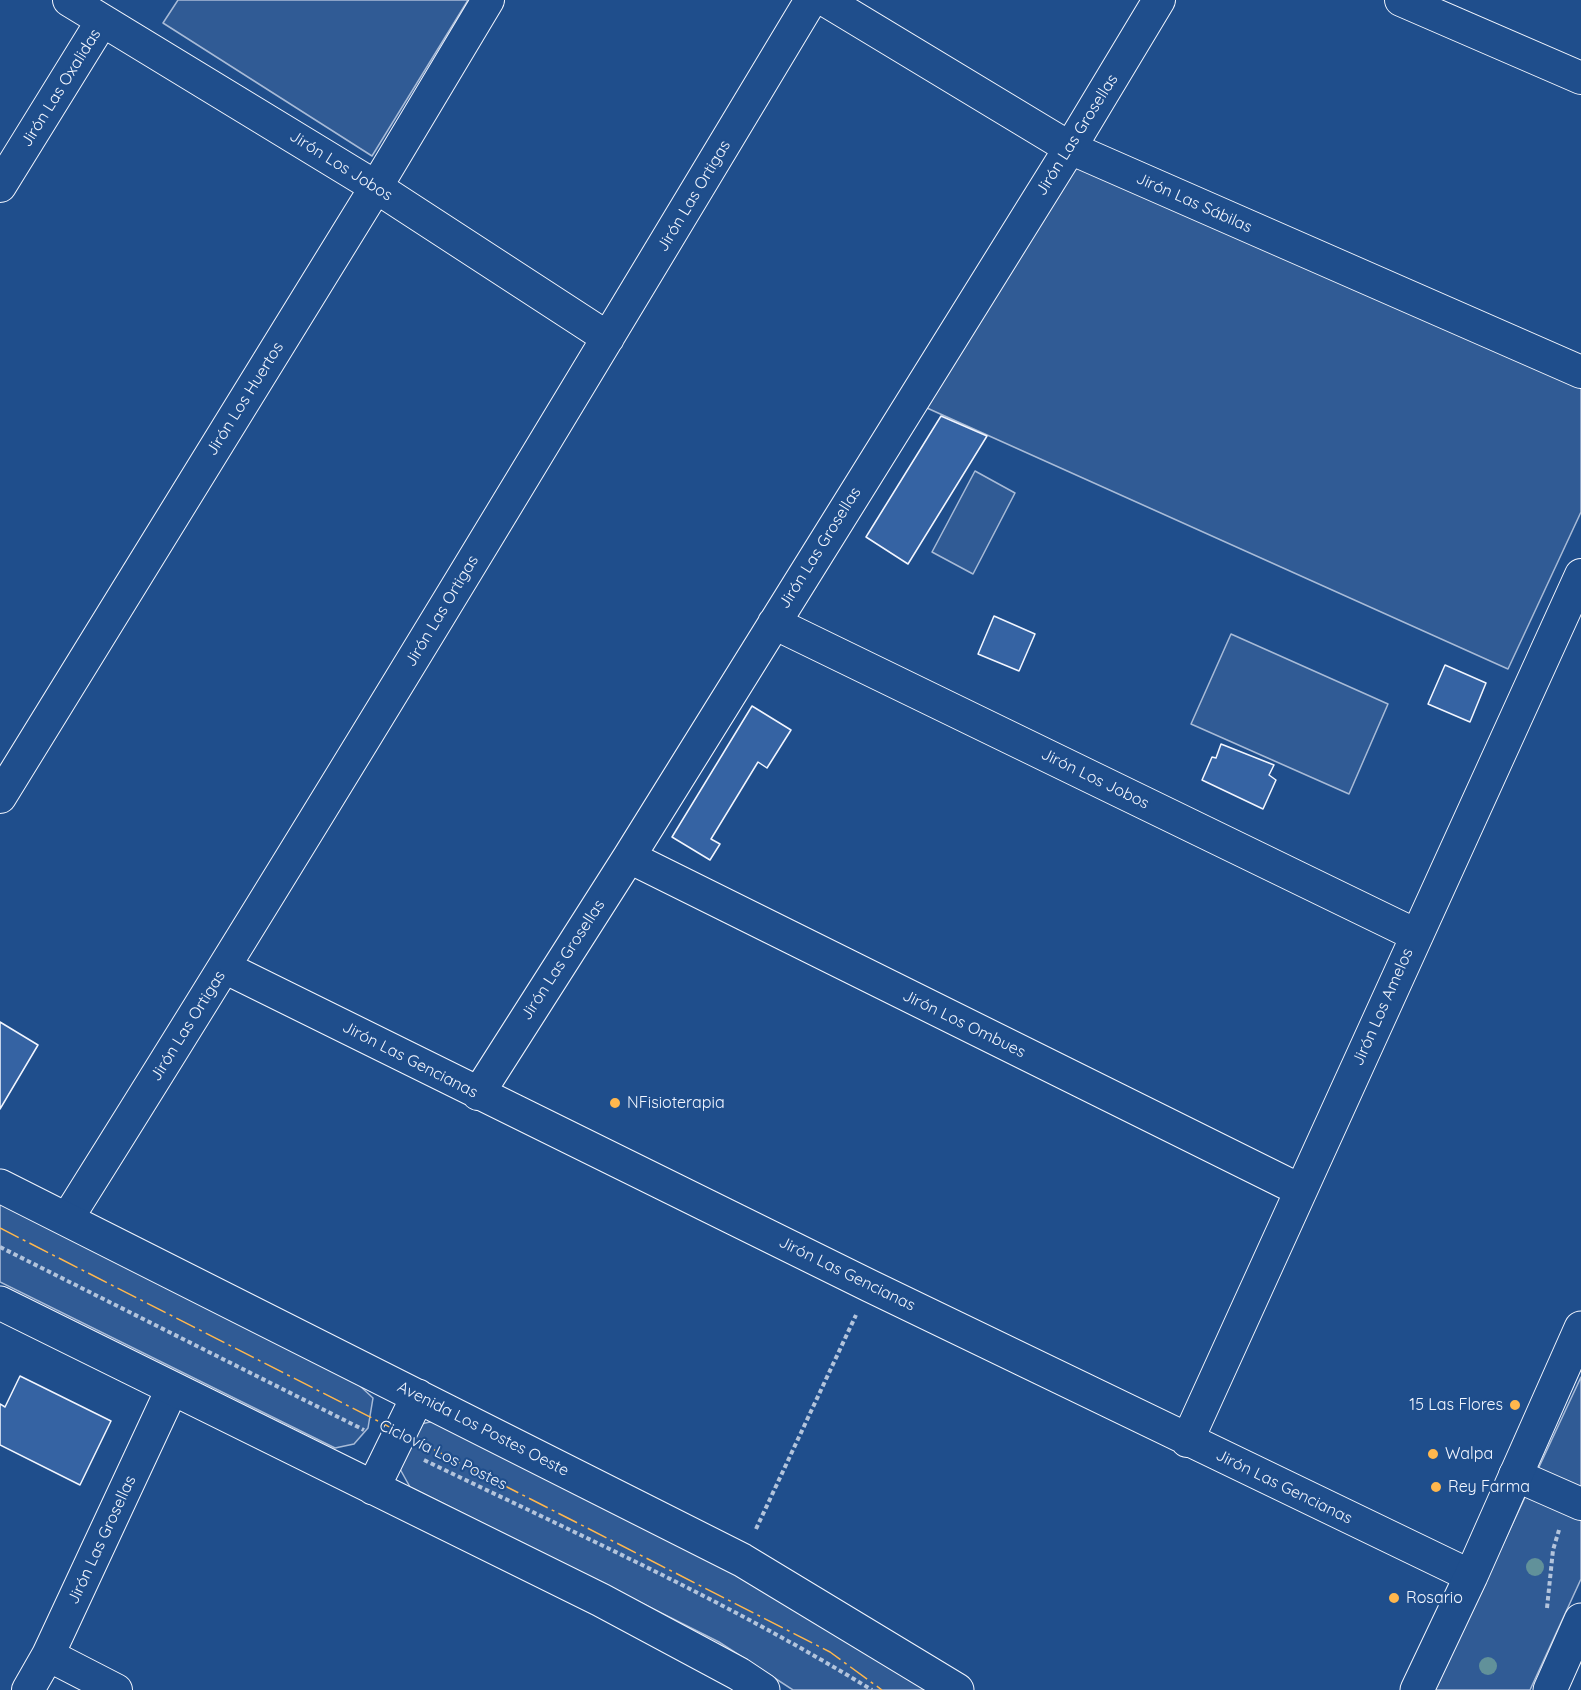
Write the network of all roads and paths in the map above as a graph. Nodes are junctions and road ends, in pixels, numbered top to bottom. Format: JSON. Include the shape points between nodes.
{"nodes":[{"id":1,"x":69,"y":0,"type":"edge"},
{"id":2,"x":488,"y":0,"type":"edge"},
{"id":3,"x":811,"y":0,"type":"edge"},
{"id":4,"x":825,"y":0,"type":"edge"},
{"id":5,"x":1159,"y":0,"type":"edge"},
{"id":6,"x":1401,"y":0,"type":"edge"},
{"id":7,"x":102,"y":21,"type":"junction"},
{"id":8,"x":1581,"y":78,"type":"edge"},
{"id":9,"x":1070,"y":148,"type":"junction"},
{"id":10,"x":0,"y":186,"type":"edge"},
{"id":11,"x":376,"y":187,"type":"junction"},
{"id":12,"x":608,"y":338,"type":"junction"},
{"id":13,"x":1581,"y":372,"type":"edge"},
{"id":14,"x":1578,"y":587,"type":"edge"},
{"id":15,"x":774,"y":623,"type":"junction"},
{"id":16,"x":0,"y":797,"type":"edge"},
{"id":17,"x":628,"y":857,"type":"junction"},
{"id":18,"x":1416,"y":934,"type":"junction"},
{"id":19,"x":224,"y":967,"type":"junction"},
{"id":20,"x":478,"y":1094,"type":"junction"},
{"id":21,"x":0,"y":1186,"type":"edge"},
{"id":22,"x":1300,"y":1190,"type":"junction"},
{"id":23,"x":67,"y":1219,"type":"junction"},
{"id":24,"x":0,"y":1247,"type":"edge"},
{"id":25,"x":870,"y":1286,"type":"junction"},
{"id":26,"x":0,"y":1303,"type":"edge"},
{"id":27,"x":1581,"y":1328,"type":"edge"},
{"id":28,"x":172,"y":1389,"type":"junction"},
{"id":29,"x":418,"y":1396,"type":"junction"},
{"id":30,"x":1187,"y":1441,"type":"junction"},
{"id":31,"x":394,"y":1445,"type":"junction"},
{"id":32,"x":1515,"y":1475,"type":"junction"},
{"id":33,"x":373,"y":1488,"type":"junction"},
{"id":34,"x":1575,"y":1502,"type":"edge"},
{"id":35,"x":742,"y":1560,"type":"junction"},
{"id":36,"x":1472,"y":1576,"type":"junction"},
{"id":37,"x":1546,"y":1613,"type":"dead end"},
{"id":38,"x":1581,"y":1620,"type":"edge"},
{"id":39,"x":48,"y":1656,"type":"junction"},
{"id":40,"x":28,"y":1690,"type":"edge"},
{"id":41,"x":116,"y":1690,"type":"edge"},
{"id":42,"x":763,"y":1690,"type":"edge"},
{"id":43,"x":872,"y":1690,"type":"edge"},
{"id":44,"x":957,"y":1690,"type":"edge"},
{"id":45,"x":1417,"y":1690,"type":"edge"},
{"id":46,"x":1550,"y":1690,"type":"edge"}],
"edges":[{"from":1,"to":7,"type":"street","name":"Jirón Los Jobos"},
{"from":2,"to":11,"type":"street","name":"Jirón Los Huertos"},
{"from":3,"to":12,"type":"street","name":"Jirón Las Ortigas"},
{"from":4,"to":9,"type":"street","name":"Jirón Las Sábilas"},
{"from":5,"to":9,"type":"street","name":"Jirón Las Grosellas"},
{"from":6,"to":8,"type":"street"},
{"from":7,"to":10,"type":"street","name":"Jirón Las Oxalidas"},
{"from":7,"to":11,"type":"street","name":"Jirón Los Jobos"},
{"from":9,"to":13,"type":"street","name":"Jirón Las Sábilas"},
{"from":9,"to":15,"type":"street","name":"Jirón Las Grosellas"},
{"from":11,"to":12,"type":"street","name":"Jirón Los Jobos"},
{"from":11,"to":16,"type":"street","name":"Jirón Los Huertos"},
{"from":12,"to":19,"type":"street","name":"Jirón Las Ortigas"},
{"from":14,"to":18,"type":"street","name":"Jirón Los Amelos"},
{"from":15,"to":17,"type":"street","name":"Jirón Las Grosellas"},
{"from":15,"to":18,"type":"street","name":"Jirón Los Jobos"},
{"from":17,"to":20,"type":"street","name":"Jirón Las Grosellas"},
{"from":17,"to":22,"type":"street","name":"Jirón Los Ombues"},
{"from":18,"to":22,"type":"street","name":"Jirón Los Amelos"},
{"from":19,"to":20,"type":"street","name":"Jirón Las Gencianas"},
{"from":19,"to":23,"type":"street","name":"Jirón Las Ortigas"},
{"from":20,"to":25,"type":"street","name":"Jirón Las Gencianas"},
{"from":21,"to":23,"type":"main road","name":"Avenida Los Postes Oeste"},
{"from":22,"to":30,"type":"street","name":"Jirón Los Amelos"},
{"from":23,"to":29,"type":"main road","name":"Avenida Los Postes Oeste"},
{"from":24,"to":31,"type":"path","name":"Ciclovía Los Postes"},
{"from":25,"to":30,"type":"street","name":"Jirón Las Gencianas"},
{"from":25,"to":35,"type":"path"},
{"from":26,"to":28,"type":"main road"},
{"from":27,"to":32,"type":"main road"},
{"from":28,"to":33,"type":"main road"},
{"from":28,"to":39,"type":"street","name":"Jirón Las Grosellas"},
{"from":29,"to":31,"type":"main road"},
{"from":29,"to":35,"type":"main road","name":"Avenida Los Postes Oeste"},
{"from":30,"to":36,"type":"street","name":"Jirón Las Gencianas"},
{"from":31,"to":33,"type":"main road"},
{"from":31,"to":43,"type":"path","name":"Ciclovía Los Postes","via":[[723,1605]]},
{"from":32,"to":34,"type":"street"},
{"from":32,"to":36,"type":"main road"},
{"from":33,"to":42,"type":"main road","via":[[600,1600]]},
{"from":34,"to":37,"type":"path","via":[[1553,1550]]},
{"from":35,"to":44,"type":"main road","name":"Avenida Los Postes Oeste"},
{"from":36,"to":45,"type":"main road"},
{"from":38,"to":46,"type":"main road"},
{"from":39,"to":40,"type":"street","name":"Jirón Las Grosellas"},
{"from":39,"to":41,"type":"street"}]}
